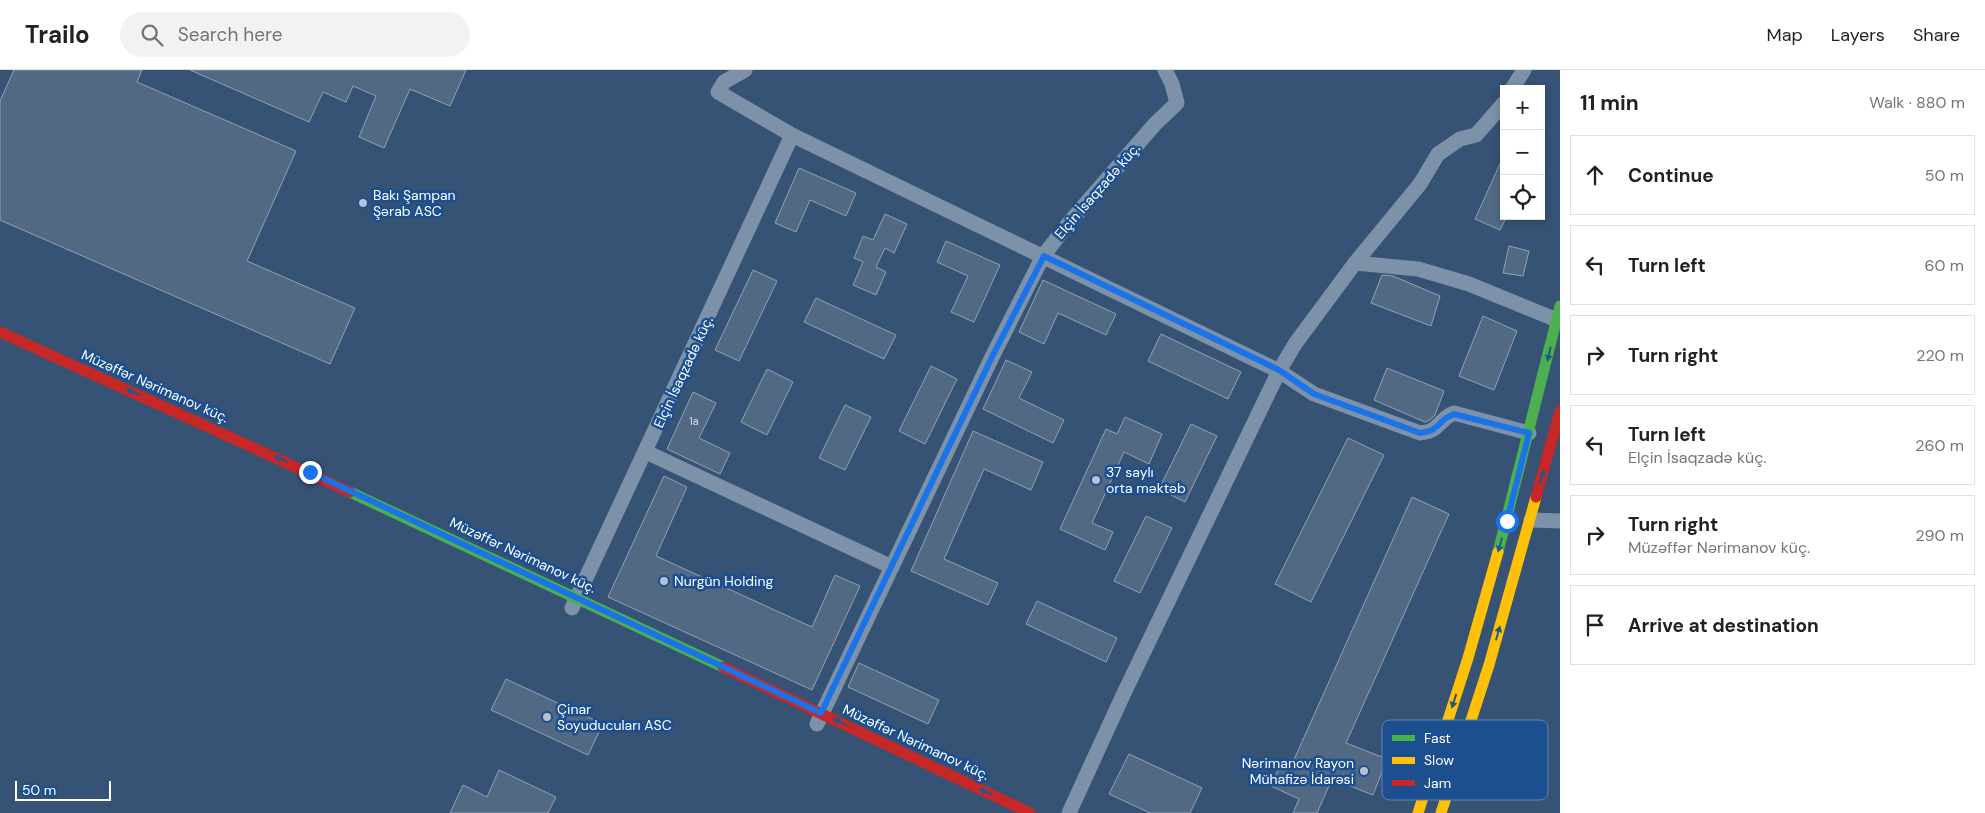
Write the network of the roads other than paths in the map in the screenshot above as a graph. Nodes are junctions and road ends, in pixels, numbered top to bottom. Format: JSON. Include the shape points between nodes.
{"nodes":[{"id":1,"x":745,"y":70,"type":"edge"},
{"id":2,"x":1165,"y":70,"type":"edge"},
{"id":3,"x":1500,"y":108,"type":"edge"},
{"id":4,"x":792,"y":135,"type":"junction"},
{"id":5,"x":1044,"y":256,"type":"junction"},
{"id":6,"x":1355,"y":262,"type":"junction"},
{"id":7,"x":1558,"y":313,"type":"edge"},
{"id":8,"x":0,"y":332,"type":"edge"},
{"id":9,"x":26,"y":357,"type":"dead end"},
{"id":10,"x":1279,"y":370,"type":"junction"},
{"id":11,"x":1560,"y":411,"type":"edge"},
{"id":12,"x":1529,"y":433,"type":"junction"},
{"id":13,"x":646,"y":452,"type":"junction"},
{"id":14,"x":1531,"y":520,"type":"junction"},
{"id":15,"x":1560,"y":521,"type":"edge"},
{"id":16,"x":892,"y":567,"type":"junction"},
{"id":17,"x":575,"y":603,"type":"junction"},
{"id":18,"x":675,"y":657,"type":"dead end"},
{"id":19,"x":1468,"y":658,"type":"junction"},
{"id":20,"x":1489,"y":665,"type":"junction"},
{"id":21,"x":815,"y":719,"type":"junction"},
{"id":22,"x":1448,"y":720,"type":"edge"},
{"id":23,"x":1471,"y":720,"type":"edge"},
{"id":24,"x":1422,"y":800,"type":"edge"},
{"id":25,"x":1444,"y":800,"type":"edge"},
{"id":26,"x":1004,"y":813,"type":"edge"},
{"id":27,"x":1030,"y":813,"type":"edge"},
{"id":28,"x":1069,"y":813,"type":"edge"},
{"id":29,"x":1418,"y":813,"type":"edge"},
{"id":30,"x":1440,"y":813,"type":"edge"}],
"edges":[{"from":1,"to":4,"type":"street","via":[[724,82],[718,92]]},
{"from":2,"to":5,"type":"street","name":"Elçin İsaqzadə küç.","via":[[1177,103],[1068,224]]},
{"from":3,"to":6,"type":"street","via":[[1476,135],[1460,139],[1438,154],[1420,184]]},
{"from":4,"to":5,"type":"street"},
{"from":4,"to":13,"type":"street","name":"Elçin İsaqzadə küç."},
{"from":5,"to":10,"type":"street"},
{"from":5,"to":16,"type":"street","name":"Elçin İsaqzadə küç."},
{"from":6,"to":7,"type":"street","via":[[1418,269]]},
{"from":6,"to":10,"type":"street"},
{"from":7,"to":12,"type":"main road","one_way":true},
{"from":17,"to":8,"type":"main road","name":"Müzəffər Nərimanov küç.","one_way":true,"via":[[319,476]]},
{"from":9,"to":17,"type":"main road"},
{"from":10,"to":12,"type":"street","via":[[1314,394],[1420,433],[1438,428],[1444,417],[1454,414]]},
{"from":10,"to":28,"type":"street"},
{"from":14,"to":11,"type":"main road","one_way":true},
{"from":12,"to":19,"type":"main road","one_way":true},
{"from":13,"to":16,"type":"street"},
{"from":13,"to":17,"type":"street","name":"Elçin İsaqzadə küç."},
{"from":14,"to":15,"type":"street"},
{"from":20,"to":14,"type":"main road","one_way":true},
{"from":16,"to":21,"type":"street","name":"Elçin İsaqzadə küç."},
{"from":17,"to":18,"type":"main road"},
{"from":17,"to":21,"type":"main road","name":"Müzəffər Nərimanov küç."},
{"from":19,"to":20,"type":"main road"},
{"from":19,"to":22,"type":"main road","one_way":true},
{"from":20,"to":23,"type":"main road"},
{"from":21,"to":26,"type":"main road"},
{"from":27,"to":21,"type":"main road","name":"Müzəffər Nərimanov küç.","one_way":true},
{"from":24,"to":29,"type":"main road","one_way":true},
{"from":25,"to":30,"type":"main road"}]}
